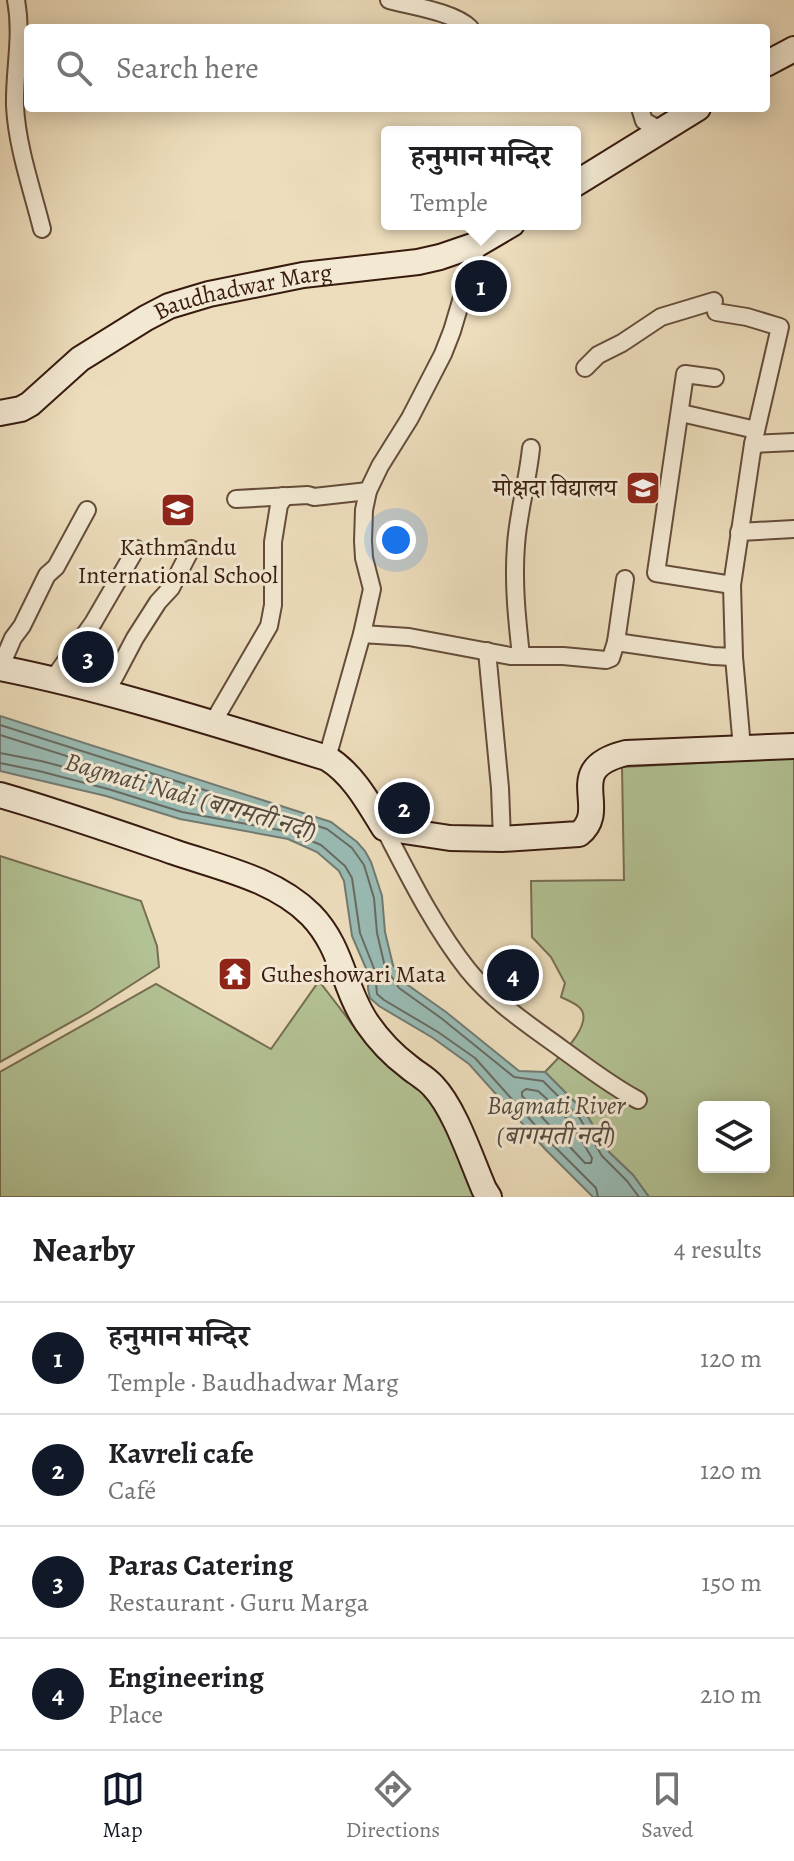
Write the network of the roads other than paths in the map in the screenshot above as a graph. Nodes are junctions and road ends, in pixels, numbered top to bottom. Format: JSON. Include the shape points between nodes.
{"nodes":[{"id":1,"x":16,"y":0,"type":"edge"},
{"id":2,"x":389,"y":0,"type":"edge"},
{"id":3,"x":428,"y":5,"type":"edge"},
{"id":4,"x":466,"y":24,"type":"edge"},
{"id":5,"x":794,"y":49,"type":"edge"},
{"id":6,"x":770,"y":62,"type":"edge"},
{"id":7,"x":641,"y":112,"type":"edge"},
{"id":8,"x":691,"y":112,"type":"edge"},
{"id":9,"x":660,"y":130,"type":"junction"},
{"id":10,"x":581,"y":180,"type":"edge"},
{"id":11,"x":42,"y":229,"type":"dead end"},
{"id":12,"x":502,"y":230,"type":"edge"},
{"id":13,"x":478,"y":244,"type":"junction"},
{"id":14,"x":787,"y":330,"type":"edge"},
{"id":15,"x":585,"y":368,"type":"dead end"},
{"id":16,"x":715,"y":378,"type":"dead end"},
{"id":17,"x":0,"y":413,"type":"edge"},
{"id":18,"x":681,"y":413,"type":"junction"},
{"id":19,"x":754,"y":437,"type":"junction"},
{"id":20,"x":794,"y":442,"type":"edge"},
{"id":21,"x":531,"y":448,"type":"dead end"},
{"id":22,"x":368,"y":491,"type":"junction"},
{"id":23,"x":283,"y":496,"type":"junction"},
{"id":24,"x":236,"y":499,"type":"dead end"},
{"id":25,"x":87,"y":510,"type":"dead end"},
{"id":26,"x":794,"y":529,"type":"edge"},
{"id":27,"x":739,"y":532,"type":"junction"},
{"id":28,"x":136,"y":549,"type":"dead end"},
{"id":29,"x":191,"y":549,"type":"dead end"},
{"id":30,"x":625,"y":579,"type":"dead end"},
{"id":31,"x":732,"y":585,"type":"junction"},
{"id":32,"x":362,"y":634,"type":"junction"},
{"id":33,"x":616,"y":642,"type":"junction"},
{"id":34,"x":487,"y":651,"type":"junction"},
{"id":35,"x":521,"y":656,"type":"junction"},
{"id":36,"x":734,"y":657,"type":"junction"},
{"id":37,"x":0,"y":668,"type":"edge"},
{"id":38,"x":53,"y":679,"type":"junction"},
{"id":39,"x":106,"y":693,"type":"junction"},
{"id":40,"x":212,"y":724,"type":"junction"},
{"id":41,"x":794,"y":746,"type":"edge"},
{"id":42,"x":742,"y":748,"type":"junction"},
{"id":43,"x":327,"y":758,"type":"junction"},
{"id":44,"x":0,"y":795,"type":"edge"},
{"id":45,"x":384,"y":828,"type":"junction"},
{"id":46,"x":502,"y":839,"type":"junction"},
{"id":47,"x":638,"y":1100,"type":"dead end"},
{"id":48,"x":489,"y":1197,"type":"edge"}],
"edges":[{"from":1,"to":11,"type":"street","via":[[18,130]]},
{"from":2,"to":3,"type":"street"},
{"from":3,"to":4,"type":"street"},
{"from":5,"to":6,"type":"main road"},
{"from":7,"to":9,"type":"street","via":[[644,121]]},
{"from":8,"to":9,"type":"main road"},
{"from":9,"to":10,"type":"main road"},
{"from":12,"to":13,"type":"main road","name":"Baudhadwar Marg"},
{"from":13,"to":17,"type":"main road","name":"Baudhadwar Marg","via":[[418,262],[303,275],[169,306],[80,359],[30,404]]},
{"from":13,"to":22,"type":"street","via":[[443,354]]},
{"from":14,"to":15,"type":"street","via":[[715,306],[661,317]]},
{"from":14,"to":19,"type":"street"},
{"from":16,"to":18,"type":"street","via":[[685,374]]},
{"from":18,"to":19,"type":"street"},
{"from":18,"to":31,"type":"street","via":[[656,573]]},
{"from":19,"to":20,"type":"street"},
{"from":19,"to":27,"type":"street"},
{"from":21,"to":35,"type":"street","via":[[516,542],[514,588]]},
{"from":22,"to":23,"type":"street"},
{"from":22,"to":32,"type":"street","via":[[363,541],[372,589]]},
{"from":23,"to":24,"type":"street"},
{"from":23,"to":40,"type":"street","via":[[273,542],[269,626]]},
{"from":25,"to":37,"type":"street"},
{"from":26,"to":27,"type":"street"},
{"from":27,"to":31,"type":"street"},
{"from":28,"to":38,"type":"street"},
{"from":29,"to":39,"type":"street"},
{"from":30,"to":33,"type":"street"},
{"from":31,"to":36,"type":"street"},
{"from":32,"to":34,"type":"street"},
{"from":32,"to":43,"type":"street"},
{"from":33,"to":35,"type":"street","via":[[606,660]]},
{"from":33,"to":36,"type":"street"},
{"from":34,"to":35,"type":"street"},
{"from":34,"to":46,"type":"street"},
{"from":36,"to":42,"type":"street"},
{"from":37,"to":38,"type":"main road"},
{"from":38,"to":39,"type":"main road"},
{"from":39,"to":40,"type":"main road"},
{"from":40,"to":43,"type":"main road"},
{"from":41,"to":42,"type":"main road"},
{"from":42,"to":46,"type":"main road","via":[[609,758],[593,771],[590,821],[579,834]]},
{"from":43,"to":45,"type":"main road","via":[[354,781]]},
{"from":44,"to":48,"type":"main road","via":[[258,880],[311,915],[328,935],[367,1023],[440,1095]]},
{"from":45,"to":46,"type":"main road"},
{"from":45,"to":47,"type":"street","via":[[445,938],[478,981],[530,1026]]}]}
